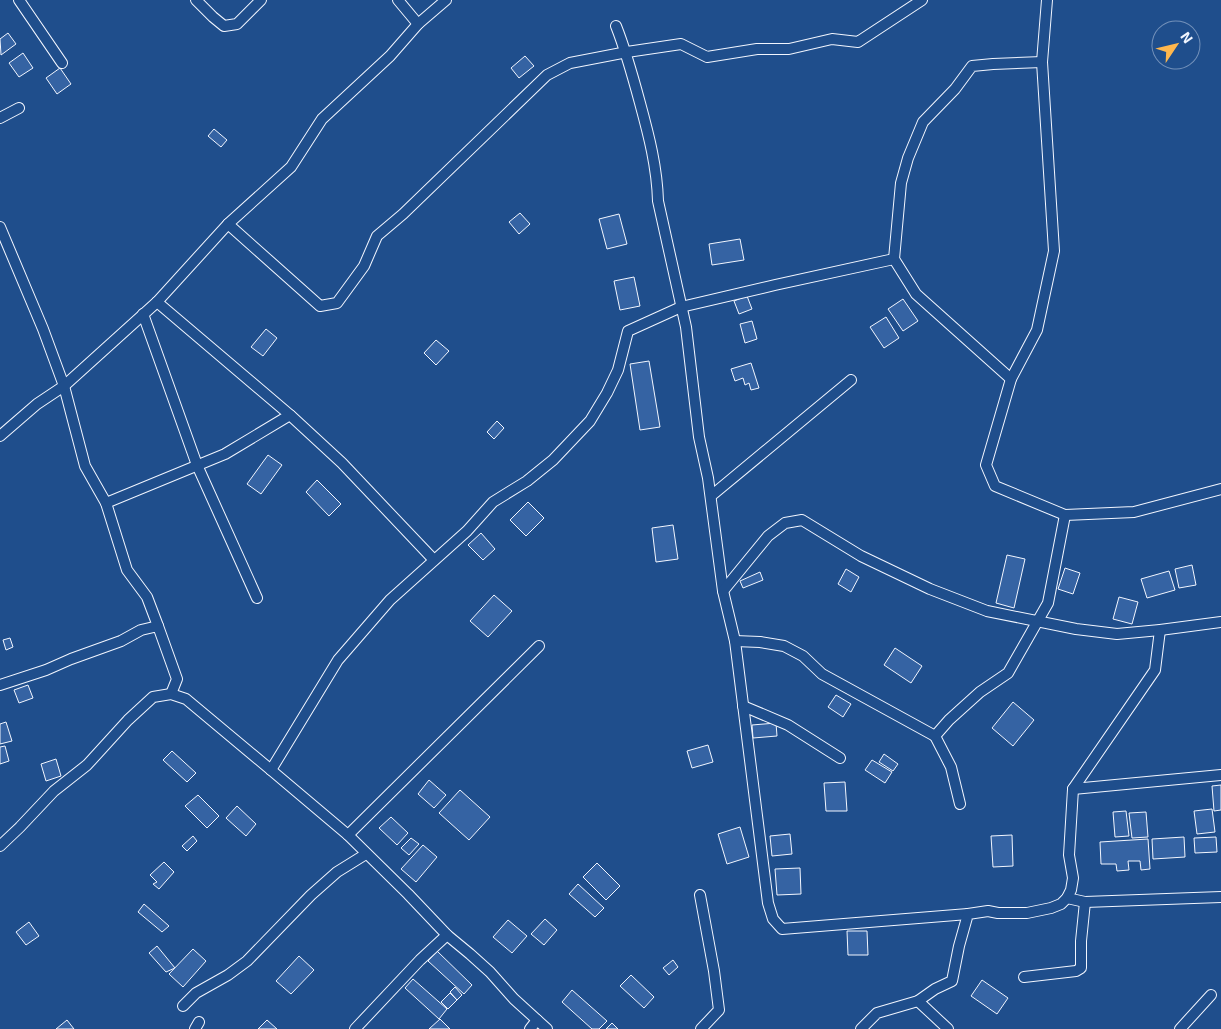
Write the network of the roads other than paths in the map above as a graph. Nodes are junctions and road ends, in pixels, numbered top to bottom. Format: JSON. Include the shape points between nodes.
{"nodes":[{"id":1,"x":19,"y":0,"type":"edge"},
{"id":2,"x":196,"y":0,"type":"edge"},
{"id":3,"x":261,"y":0,"type":"edge"},
{"id":4,"x":398,"y":0,"type":"edge"},
{"id":5,"x":446,"y":0,"type":"edge"},
{"id":6,"x":922,"y":0,"type":"edge"},
{"id":7,"x":1047,"y":0,"type":"edge"},
{"id":8,"x":418,"y":24,"type":"junction"},
{"id":9,"x":616,"y":26,"type":"dead end"},
{"id":10,"x":626,"y":52,"type":"junction"},
{"id":11,"x":1042,"y":62,"type":"junction"},
{"id":12,"x":62,"y":63,"type":"dead end"},
{"id":13,"x":19,"y":108,"type":"dead end"},
{"id":14,"x":0,"y":118,"type":"edge"},
{"id":15,"x":228,"y":224,"type":"junction"},
{"id":16,"x":0,"y":227,"type":"edge"},
{"id":17,"x":894,"y":259,"type":"junction"},
{"id":18,"x":157,"y":302,"type":"junction"},
{"id":19,"x":681,"y":307,"type":"junction"},
{"id":20,"x":143,"y":314,"type":"junction"},
{"id":21,"x":1011,"y":379,"type":"junction"},
{"id":22,"x":850,"y":380,"type":"dead end"},
{"id":23,"x":64,"y":386,"type":"junction"},
{"id":24,"x":290,"y":415,"type":"junction"},
{"id":25,"x":0,"y":436,"type":"edge"},
{"id":26,"x":197,"y":465,"type":"junction"},
{"id":27,"x":1221,"y":489,"type":"edge"},
{"id":28,"x":711,"y":496,"type":"junction"},
{"id":29,"x":106,"y":503,"type":"junction"},
{"id":30,"x":1066,"y":515,"type":"junction"},
{"id":31,"x":434,"y":560,"type":"junction"},
{"id":32,"x":724,"y":591,"type":"junction"},
{"id":33,"x":256,"y":598,"type":"dead end"},
{"id":34,"x":1038,"y":621,"type":"junction"},
{"id":35,"x":1221,"y":622,"type":"edge"},
{"id":36,"x":158,"y":626,"type":"junction"},
{"id":37,"x":1160,"y":630,"type":"junction"},
{"id":38,"x":735,"y":641,"type":"junction"},
{"id":39,"x":539,"y":646,"type":"dead end"},
{"id":40,"x":0,"y":685,"type":"edge"},
{"id":41,"x":171,"y":694,"type":"junction"},
{"id":42,"x":743,"y":706,"type":"junction"},
{"id":43,"x":935,"y":736,"type":"junction"},
{"id":44,"x":840,"y":758,"type":"dead end"},
{"id":45,"x":272,"y":770,"type":"junction"},
{"id":46,"x":1221,"y":775,"type":"edge"},
{"id":47,"x":1073,"y":789,"type":"junction"},
{"id":48,"x":960,"y":804,"type":"dead end"},
{"id":49,"x":348,"y":836,"type":"junction"},
{"id":50,"x":0,"y":846,"type":"edge"},
{"id":51,"x":366,"y":854,"type":"junction"},
{"id":52,"x":700,"y":895,"type":"dead end"},
{"id":53,"x":1221,"y":896,"type":"edge"},
{"id":54,"x":1067,"y":898,"type":"junction"},
{"id":55,"x":1085,"y":902,"type":"junction"},
{"id":56,"x":968,"y":914,"type":"junction"},
{"id":57,"x":447,"y":935,"type":"junction"},
{"id":58,"x":1024,"y":977,"type":"dead end"},
{"id":59,"x":1211,"y":995,"type":"dead end"},
{"id":60,"x":918,"y":1001,"type":"junction"},
{"id":61,"x":183,"y":1006,"type":"dead end"},
{"id":62,"x":537,"y":1020,"type":"junction"},
{"id":63,"x":355,"y":1029,"type":"edge"},
{"id":64,"x":530,"y":1029,"type":"edge"},
{"id":65,"x":547,"y":1029,"type":"edge"},
{"id":66,"x":701,"y":1029,"type":"edge"},
{"id":67,"x":861,"y":1029,"type":"edge"},
{"id":68,"x":948,"y":1029,"type":"edge"},
{"id":69,"x":1180,"y":1029,"type":"edge"}],
"edges":[{"from":1,"to":12,"type":"street"},
{"from":2,"to":3,"type":"street","via":[[224,26],[238,24]]},
{"from":4,"to":8,"type":"street"},
{"from":5,"to":8,"type":"street"},
{"from":6,"to":10,"type":"street","via":[[858,42],[832,39],[789,49],[757,49],[707,57],[681,44]]},
{"from":7,"to":11,"type":"street"},
{"from":8,"to":15,"type":"street","via":[[390,56],[322,119],[291,167]]},
{"from":9,"to":10,"type":"street"},
{"from":10,"to":15,"type":"street","via":[[570,62],[547,74],[377,236],[364,266],[337,304],[320,306]]},
{"from":10,"to":19,"type":"street","via":[[652,145],[658,201]]},
{"from":11,"to":17,"type":"street","via":[[972,66],[923,122],[901,183]]},
{"from":11,"to":21,"type":"street","via":[[1054,251],[1037,330]]},
{"from":13,"to":14,"type":"street"},
{"from":15,"to":18,"type":"street"},
{"from":16,"to":23,"type":"street"},
{"from":17,"to":19,"type":"street"},
{"from":17,"to":21,"type":"street","via":[[916,294]]},
{"from":18,"to":20,"type":"street"},
{"from":18,"to":24,"type":"street"},
{"from":19,"to":28,"type":"street","via":[[689,346],[699,437]]},
{"from":19,"to":31,"type":"street","via":[[628,331],[618,370],[590,421],[553,460],[494,502]]},
{"from":20,"to":23,"type":"street"},
{"from":20,"to":26,"type":"street"},
{"from":21,"to":30,"type":"street","via":[[986,465],[996,486]]},
{"from":22,"to":28,"type":"street"},
{"from":23,"to":25,"type":"street"},
{"from":23,"to":29,"type":"street","via":[[85,466]]},
{"from":24,"to":26,"type":"street","via":[[225,454]]},
{"from":24,"to":31,"type":"street","via":[[342,463]]},
{"from":26,"to":29,"type":"street"},
{"from":26,"to":33,"type":"street"},
{"from":27,"to":30,"type":"street","via":[[1134,512]]},
{"from":28,"to":32,"type":"street"},
{"from":29,"to":36,"type":"street","via":[[127,570],[147,597]]},
{"from":30,"to":34,"type":"street","via":[[1048,603]]},
{"from":31,"to":45,"type":"street","via":[[390,600],[338,660]]},
{"from":32,"to":34,"type":"street","via":[[768,536],[785,523],[802,520],[861,556],[930,589],[987,611]]},
{"from":32,"to":38,"type":"street"},
{"from":34,"to":37,"type":"street","via":[[1117,634]]},
{"from":34,"to":43,"type":"street","via":[[1008,673],[980,692]]},
{"from":35,"to":37,"type":"street"},
{"from":36,"to":40,"type":"street"},
{"from":36,"to":41,"type":"street","via":[[176,679]]},
{"from":37,"to":47,"type":"street","via":[[1155,670]]},
{"from":38,"to":42,"type":"street"},
{"from":38,"to":43,"type":"street","via":[[784,646],[803,656],[822,674]]},
{"from":39,"to":49,"type":"street"},
{"from":41,"to":45,"type":"street","via":[[186,699]]},
{"from":41,"to":50,"type":"street","via":[[153,697]]},
{"from":42,"to":44,"type":"street","via":[[788,725]]},
{"from":42,"to":56,"type":"street","via":[[768,903],[773,919],[782,929]]},
{"from":43,"to":48,"type":"street","via":[[951,766]]},
{"from":45,"to":49,"type":"street"},
{"from":46,"to":47,"type":"street"},
{"from":47,"to":54,"type":"street","via":[[1069,855],[1073,878]]},
{"from":49,"to":51,"type":"street"},
{"from":51,"to":57,"type":"street"},
{"from":51,"to":61,"type":"street","via":[[337,872],[310,895],[247,961],[196,993]]},
{"from":52,"to":66,"type":"street","via":[[719,1010]]},
{"from":53,"to":55,"type":"street"},
{"from":54,"to":55,"type":"street"},
{"from":54,"to":56,"type":"street","via":[[1051,908],[1027,913],[988,911]]},
{"from":55,"to":58,"type":"street","via":[[1081,968],[1076,972]]},
{"from":56,"to":60,"type":"street","via":[[952,981]]},
{"from":57,"to":62,"type":"street","via":[[490,972]]},
{"from":57,"to":63,"type":"street"},
{"from":59,"to":69,"type":"street"},
{"from":60,"to":67,"type":"street","via":[[877,1012]]},
{"from":60,"to":68,"type":"street"},
{"from":62,"to":64,"type":"street"},
{"from":62,"to":65,"type":"street"}]}
